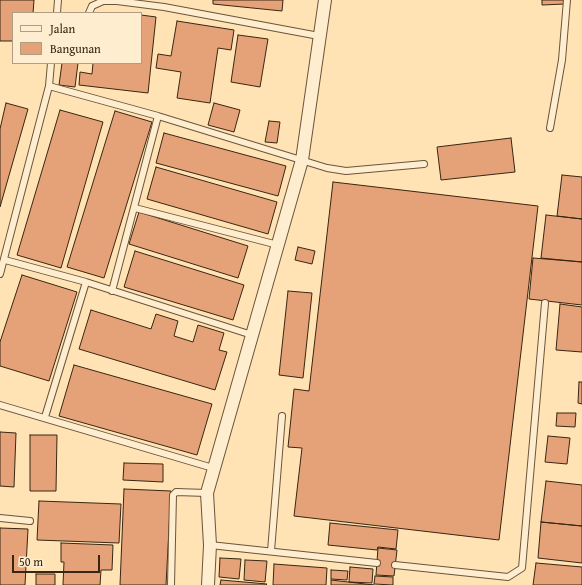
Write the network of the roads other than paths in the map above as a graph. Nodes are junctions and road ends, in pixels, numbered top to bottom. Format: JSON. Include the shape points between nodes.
{"nodes":[{"id":1,"x":58,"y":0,"type":"edge"},
{"id":2,"x":325,"y":0,"type":"edge"},
{"id":3,"x":567,"y":0,"type":"edge"},
{"id":4,"x":57,"y":12,"type":"edge"},
{"id":5,"x":90,"y":12,"type":"edge"},
{"id":6,"x":319,"y":36,"type":"junction"},
{"id":7,"x":51,"y":64,"type":"edge"},
{"id":8,"x":49,"y":86,"type":"junction"},
{"id":9,"x":158,"y":116,"type":"junction"},
{"id":10,"x":550,"y":128,"type":"dead end"},
{"id":11,"x":302,"y":160,"type":"junction"},
{"id":12,"x":424,"y":164,"type":"dead end"},
{"id":13,"x":135,"y":208,"type":"junction"},
{"id":14,"x":278,"y":245,"type":"junction"},
{"id":15,"x":5,"y":260,"type":"junction"},
{"id":16,"x":0,"y":274,"type":"edge"},
{"id":17,"x":86,"y":282,"type":"junction"},
{"id":18,"x":112,"y":291,"type":"junction"},
{"id":19,"x":545,"y":303,"type":"dead end"},
{"id":20,"x":252,"y":335,"type":"junction"},
{"id":21,"x":0,"y":404,"type":"edge"},
{"id":22,"x":282,"y":416,"type":"dead end"},
{"id":23,"x":46,"y":417,"type":"junction"},
{"id":24,"x":213,"y":468,"type":"junction"},
{"id":25,"x":207,"y":493,"type":"junction"},
{"id":26,"x":0,"y":518,"type":"edge"},
{"id":27,"x":30,"y":521,"type":"dead end"},
{"id":28,"x":210,"y":545,"type":"junction"},
{"id":29,"x":271,"y":551,"type":"junction"},
{"id":30,"x":377,"y":563,"type":"dead end"},
{"id":31,"x":395,"y":565,"type":"dead end"},
{"id":32,"x":171,"y":585,"type":"edge"},
{"id":33,"x":208,"y":585,"type":"edge"}],
"edges":[{"from":1,"to":4,"type":"lane"},
{"from":2,"to":6,"type":"street"},
{"from":3,"to":10,"type":"lane","via":[[562,60]]},
{"from":5,"to":6,"type":"lane","via":[[92,6],[103,1],[117,0]]},
{"from":6,"to":11,"type":"street"},
{"from":7,"to":8,"type":"lane"},
{"from":8,"to":9,"type":"lane"},
{"from":8,"to":15,"type":"lane"},
{"from":9,"to":11,"type":"lane"},
{"from":9,"to":13,"type":"lane"},
{"from":11,"to":12,"type":"lane","via":[[346,171]]},
{"from":11,"to":14,"type":"street"},
{"from":13,"to":14,"type":"lane"},
{"from":13,"to":18,"type":"lane"},
{"from":14,"to":20,"type":"street"},
{"from":15,"to":16,"type":"lane"},
{"from":15,"to":17,"type":"lane"},
{"from":17,"to":18,"type":"lane"},
{"from":17,"to":23,"type":"lane"},
{"from":18,"to":20,"type":"lane"},
{"from":19,"to":31,"type":"lane","via":[[522,568],[508,577]]},
{"from":20,"to":24,"type":"street"},
{"from":21,"to":23,"type":"lane"},
{"from":22,"to":29,"type":"lane"},
{"from":23,"to":24,"type":"lane"},
{"from":24,"to":25,"type":"street"},
{"from":25,"to":28,"type":"street"},
{"from":25,"to":32,"type":"lane","via":[[176,492],[173,495]]},
{"from":26,"to":27,"type":"lane"},
{"from":28,"to":29,"type":"lane"},
{"from":28,"to":33,"type":"street"},
{"from":29,"to":30,"type":"lane"}]}
